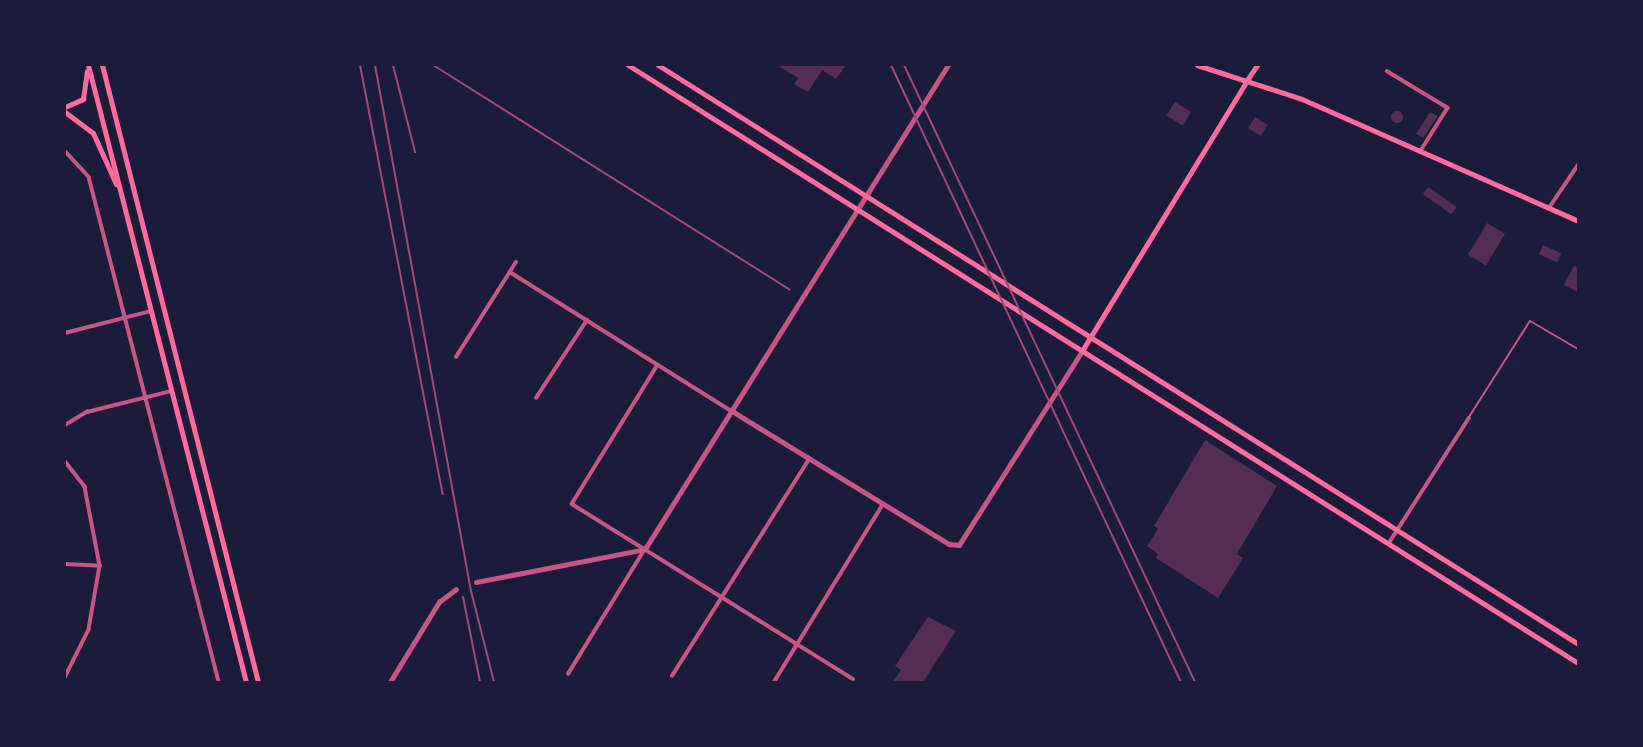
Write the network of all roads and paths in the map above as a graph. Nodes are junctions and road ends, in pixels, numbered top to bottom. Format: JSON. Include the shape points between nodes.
{"nodes":[{"id":1,"x":87,"y":65,"type":"edge"},
{"id":2,"x":102,"y":65,"type":"edge"},
{"id":3,"x":628,"y":65,"type":"edge"},
{"id":4,"x":658,"y":65,"type":"edge"},
{"id":5,"x":948,"y":65,"type":"edge"},
{"id":6,"x":1197,"y":65,"type":"edge"},
{"id":7,"x":1257,"y":65,"type":"edge"},
{"id":8,"x":1387,"y":71,"type":"dead end"},
{"id":9,"x":1247,"y":80,"type":"junction"},
{"id":10,"x":65,"y":107,"type":"edge"},
{"id":11,"x":65,"y":112,"type":"edge"},
{"id":12,"x":65,"y":150,"type":"edge"},
{"id":13,"x":1421,"y":151,"type":"junction"},
{"id":14,"x":1578,"y":165,"type":"edge"},
{"id":15,"x":867,"y":197,"type":"junction"},
{"id":16,"x":125,"y":208,"type":"junction"},
{"id":17,"x":1549,"y":208,"type":"junction"},
{"id":18,"x":859,"y":210,"type":"junction"},
{"id":19,"x":1578,"y":221,"type":"edge"},
{"id":20,"x":516,"y":262,"type":"dead end"},
{"id":21,"x":510,"y":272,"type":"junction"},
{"id":22,"x":151,"y":311,"type":"junction"},
{"id":23,"x":125,"y":318,"type":"junction"},
{"id":24,"x":587,"y":320,"type":"junction"},
{"id":25,"x":65,"y":333,"type":"edge"},
{"id":26,"x":1090,"y":337,"type":"junction"},
{"id":27,"x":1578,"y":349,"type":"edge"},
{"id":28,"x":1082,"y":351,"type":"junction"},
{"id":29,"x":456,"y":357,"type":"dead end"},
{"id":30,"x":658,"y":365,"type":"junction"},
{"id":31,"x":171,"y":391,"type":"junction"},
{"id":32,"x":145,"y":396,"type":"junction"},
{"id":33,"x":536,"y":398,"type":"dead end"},
{"id":34,"x":732,"y":411,"type":"junction"},
{"id":35,"x":1469,"y":418,"type":"joint"},
{"id":36,"x":65,"y":425,"type":"edge"},
{"id":37,"x":809,"y":459,"type":"junction"},
{"id":38,"x":65,"y":461,"type":"edge"},
{"id":39,"x":883,"y":505,"type":"junction"},
{"id":40,"x":1397,"y":530,"type":"junction"},
{"id":41,"x":1388,"y":544,"type":"junction"},
{"id":42,"x":645,"y":550,"type":"junction"},
{"id":43,"x":65,"y":564,"type":"edge"},
{"id":44,"x":100,"y":566,"type":"junction"},
{"id":45,"x":477,"y":582,"type":"dead end"},
{"id":46,"x":456,"y":589,"type":"dead end"},
{"id":47,"x":721,"y":597,"type":"junction"},
{"id":48,"x":1578,"y":644,"type":"edge"},
{"id":49,"x":798,"y":645,"type":"junction"},
{"id":50,"x":1578,"y":663,"type":"edge"},
{"id":51,"x":65,"y":665,"type":"edge"},
{"id":52,"x":70,"y":668,"type":"junction"},
{"id":53,"x":568,"y":674,"type":"dead end"},
{"id":54,"x":672,"y":676,"type":"dead end"},
{"id":55,"x":65,"y":678,"type":"edge"},
{"id":56,"x":853,"y":679,"type":"dead end"},
{"id":57,"x":219,"y":682,"type":"edge"},
{"id":58,"x":246,"y":682,"type":"edge"},
{"id":59,"x":258,"y":682,"type":"edge"},
{"id":60,"x":390,"y":682,"type":"edge"},
{"id":61,"x":774,"y":682,"type":"edge"}],
"edges":[{"from":1,"to":10,"type":"main road","via":[[83,99]]},
{"from":1,"to":16,"type":"main road"},
{"from":2,"to":59,"type":"main road"},
{"from":3,"to":18,"type":"main road"},
{"from":4,"to":15,"type":"main road"},
{"from":5,"to":15,"type":"street"},
{"from":6,"to":9,"type":"main road"},
{"from":7,"to":9,"type":"main road"},
{"from":8,"to":13,"type":"street","via":[[1448,108]]},
{"from":9,"to":13,"type":"main road","via":[[1303,99]]},
{"from":9,"to":26,"type":"main road"},
{"from":11,"to":16,"type":"main road","via":[[89,127],[98,141]]},
{"from":12,"to":23,"type":"street","via":[[89,177]]},
{"from":13,"to":17,"type":"main road"},
{"from":14,"to":17,"type":"street"},
{"from":15,"to":18,"type":"street"},
{"from":15,"to":26,"type":"main road"},
{"from":16,"to":22,"type":"main road"},
{"from":17,"to":19,"type":"main road"},
{"from":18,"to":28,"type":"main road"},
{"from":18,"to":34,"type":"street"},
{"from":20,"to":21,"type":"street"},
{"from":21,"to":24,"type":"street"},
{"from":21,"to":29,"type":"street"},
{"from":22,"to":23,"type":"street"},
{"from":22,"to":31,"type":"main road"},
{"from":23,"to":25,"type":"street"},
{"from":23,"to":32,"type":"street"},
{"from":24,"to":30,"type":"street"},
{"from":24,"to":33,"type":"street"},
{"from":26,"to":28,"type":"main road"},
{"from":26,"to":40,"type":"main road"},
{"from":27,"to":35,"type":"lane","via":[[1530,321]]},
{"from":28,"to":39,"type":"street","via":[[959,545],[949,544]]},
{"from":28,"to":41,"type":"main road"},
{"from":30,"to":34,"type":"street"},
{"from":30,"to":42,"type":"street","via":[[572,504]]},
{"from":31,"to":32,"type":"street"},
{"from":31,"to":58,"type":"main road"},
{"from":32,"to":36,"type":"street","via":[[87,412]]},
{"from":32,"to":57,"type":"street"},
{"from":34,"to":37,"type":"street"},
{"from":34,"to":42,"type":"street"},
{"from":35,"to":40,"type":"street"},
{"from":37,"to":39,"type":"street"},
{"from":37,"to":47,"type":"street"},
{"from":38,"to":44,"type":"street","via":[[85,487]]},
{"from":39,"to":49,"type":"street"},
{"from":40,"to":41,"type":"street"},
{"from":40,"to":48,"type":"main road"},
{"from":41,"to":50,"type":"main road"},
{"from":42,"to":45,"type":"street"},
{"from":42,"to":47,"type":"street"},
{"from":42,"to":53,"type":"street"},
{"from":43,"to":44,"type":"street"},
{"from":44,"to":52,"type":"street","via":[[92,618]]},
{"from":46,"to":60,"type":"street","via":[[439,602]]},
{"from":47,"to":49,"type":"street"},
{"from":47,"to":54,"type":"street"},
{"from":49,"to":56,"type":"street"},
{"from":49,"to":61,"type":"street"},
{"from":51,"to":52,"type":"street"},
{"from":52,"to":55,"type":"street"}]}
